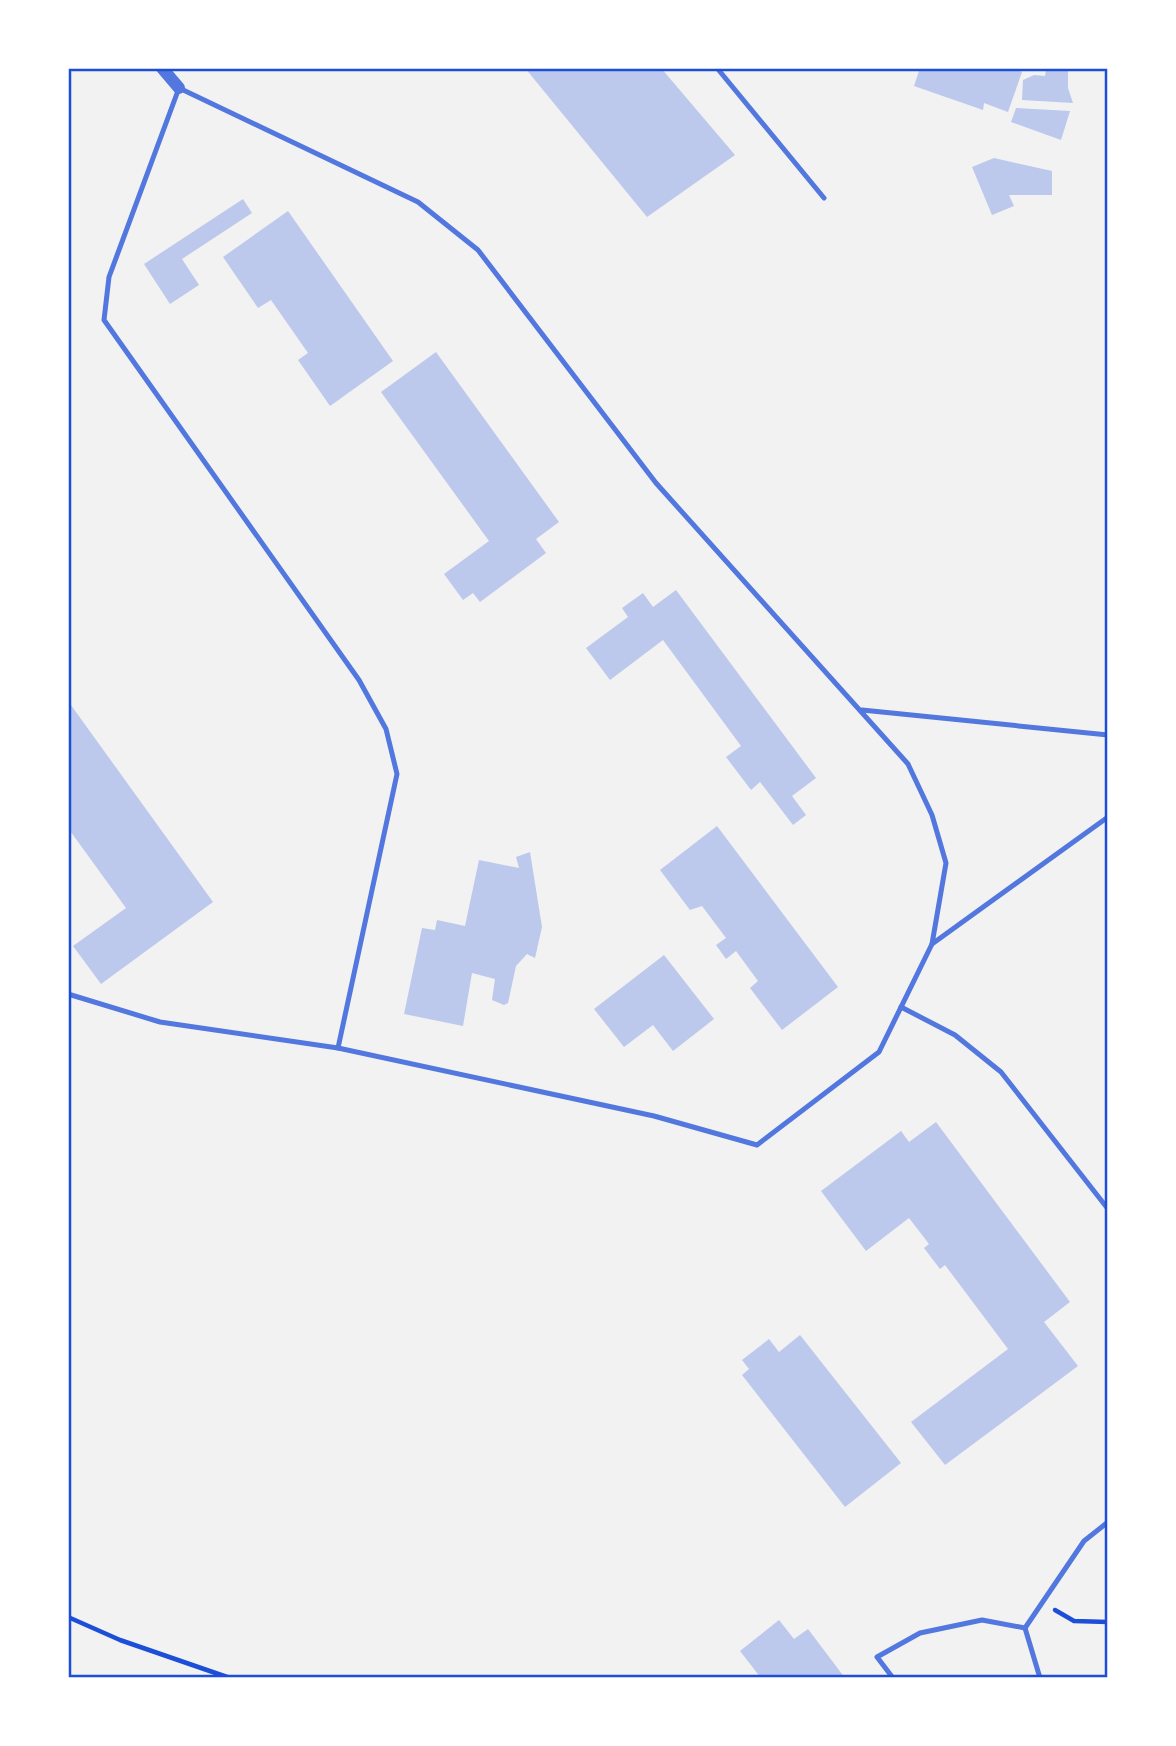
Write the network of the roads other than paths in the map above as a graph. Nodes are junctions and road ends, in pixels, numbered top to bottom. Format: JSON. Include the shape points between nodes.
{"nodes":[{"id":1,"x":162,"y":68,"type":"edge"},
{"id":2,"x":716,"y":68,"type":"edge"},
{"id":3,"x":179,"y":88,"type":"junction"},
{"id":4,"x":824,"y":198,"type":"dead end"},
{"id":5,"x":862,"y":710,"type":"junction"},
{"id":6,"x":1108,"y":735,"type":"edge"},
{"id":7,"x":1108,"y":817,"type":"edge"},
{"id":8,"x":932,"y":944,"type":"junction"},
{"id":9,"x":68,"y":994,"type":"edge"},
{"id":10,"x":901,"y":1007,"type":"junction"},
{"id":11,"x":338,"y":1048,"type":"junction"},
{"id":12,"x":1108,"y":1209,"type":"edge"},
{"id":13,"x":1108,"y":1522,"type":"edge"},
{"id":14,"x":1025,"y":1628,"type":"junction"},
{"id":15,"x":893,"y":1678,"type":"edge"},
{"id":16,"x":1040,"y":1678,"type":"edge"}],
"edges":[{"from":1,"to":3,"type":"street"},
{"from":2,"to":4,"type":"lane"},
{"from":3,"to":5,"type":"lane","via":[[418,202],[478,250],[656,483]]},
{"from":3,"to":11,"type":"lane","via":[[108,277],[104,320],[359,680],[386,729],[397,774]]},
{"from":5,"to":6,"type":"lane"},
{"from":5,"to":8,"type":"lane","via":[[908,764],[932,815],[946,863]]},
{"from":7,"to":8,"type":"lane"},
{"from":8,"to":10,"type":"lane"},
{"from":9,"to":11,"type":"lane","via":[[160,1022]]},
{"from":10,"to":11,"type":"lane","via":[[879,1052],[757,1145],[653,1116]]},
{"from":10,"to":12,"type":"lane","via":[[955,1035],[1001,1072]]},
{"from":13,"to":14,"type":"lane","via":[[1084,1541]]},
{"from":14,"to":15,"type":"lane","via":[[982,1620],[920,1633],[877,1657]]},
{"from":14,"to":16,"type":"lane"}]}
